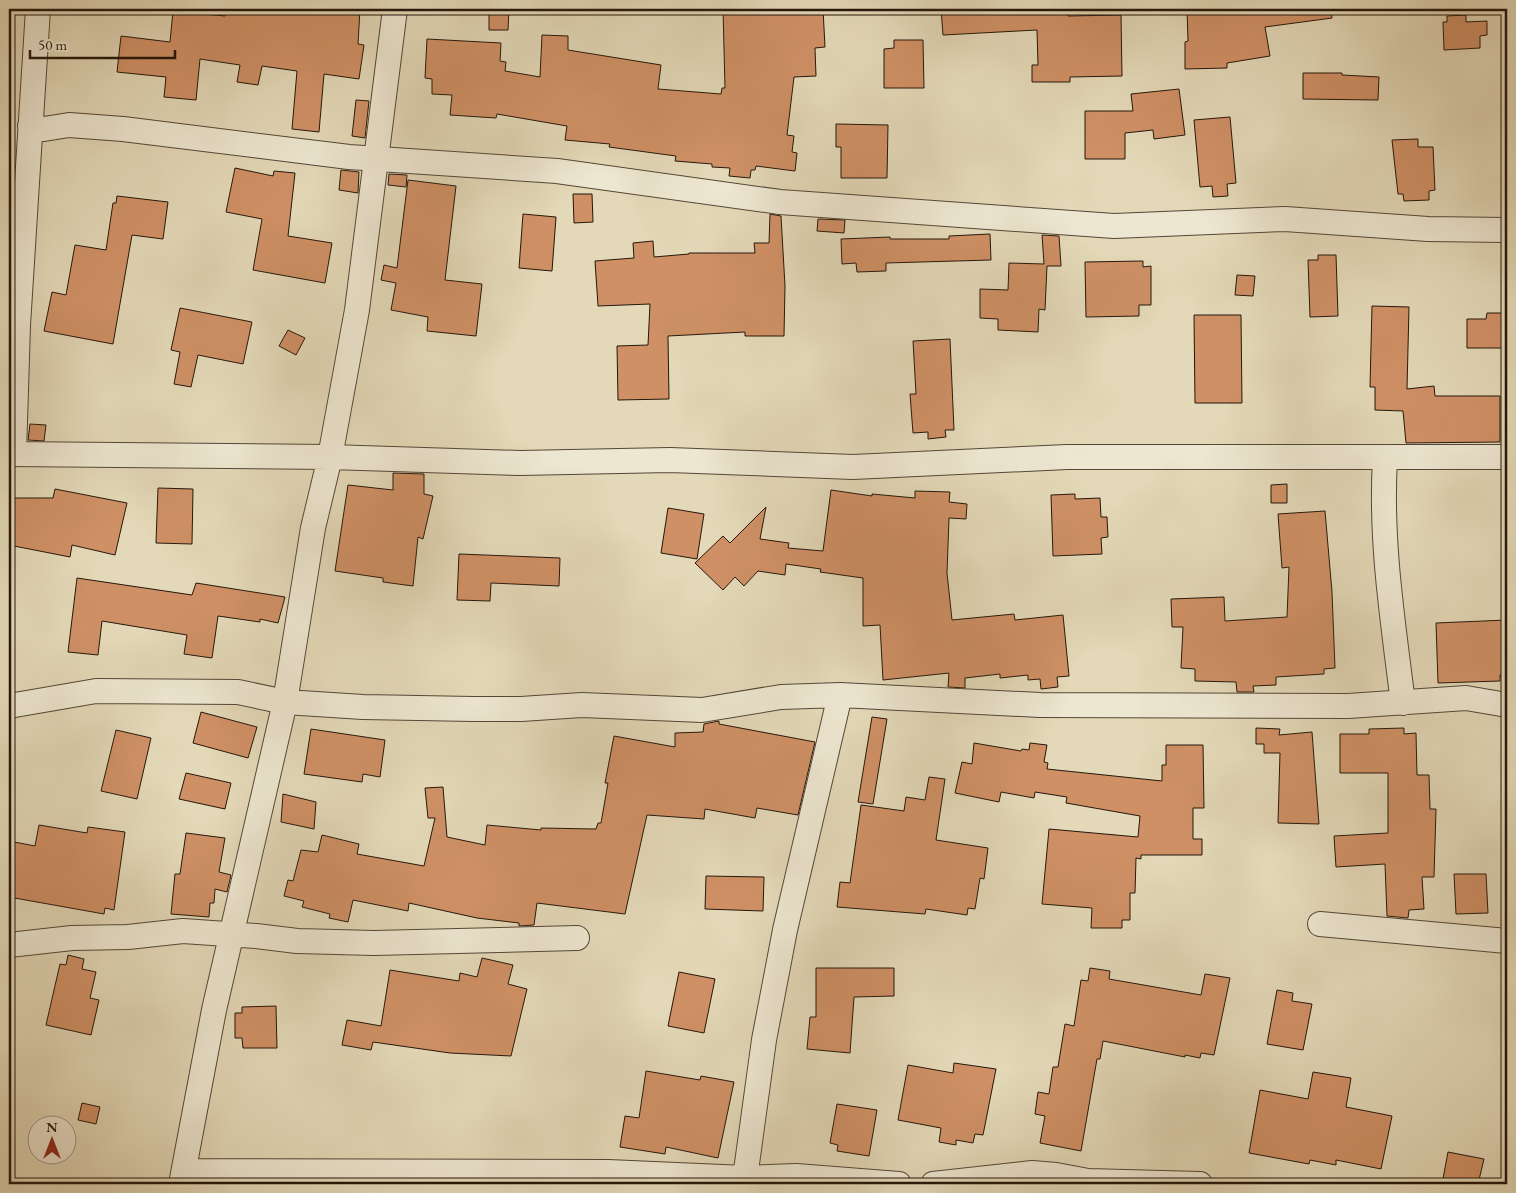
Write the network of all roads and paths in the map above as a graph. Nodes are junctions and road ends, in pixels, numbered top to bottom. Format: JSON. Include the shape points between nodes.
{"nodes":[{"id":1,"x":38,"y":9,"type":"edge"},
{"id":2,"x":395,"y":9,"type":"edge"},
{"id":3,"x":30,"y":126,"type":"junction"},
{"id":4,"x":376,"y":158,"type":"junction"},
{"id":5,"x":1507,"y":230,"type":"edge"},
{"id":6,"x":12,"y":454,"type":"edge"},
{"id":7,"x":330,"y":457,"type":"junction"},
{"id":8,"x":1507,"y":457,"type":"edge"},
{"id":9,"x":1385,"y":459,"type":"junction"},
{"id":10,"x":840,"y":696,"type":"junction"},
{"id":11,"x":285,"y":702,"type":"junction"},
{"id":12,"x":1403,"y":704,"type":"junction"},
{"id":13,"x":1507,"y":705,"type":"edge"},
{"id":14,"x":9,"y":706,"type":"edge"},
{"id":15,"x":1320,"y":924,"type":"dead end"},
{"id":16,"x":231,"y":934,"type":"junction"},
{"id":17,"x":577,"y":938,"type":"dead end"},
{"id":18,"x":1507,"y":941,"type":"edge"},
{"id":19,"x":9,"y":945,"type":"edge"},
{"id":20,"x":183,"y":1178,"type":"edge"},
{"id":21,"x":745,"y":1178,"type":"junction"},
{"id":22,"x":899,"y":1184,"type":"edge"},
{"id":23,"x":932,"y":1184,"type":"edge"},
{"id":24,"x":1200,"y":1184,"type":"edge"}],
"edges":[{"from":1,"to":3,"type":"street"},
{"from":2,"to":4,"type":"street"},
{"from":3,"to":4,"type":"street","via":[[44,129],[69,125],[124,129],[349,158]]},
{"from":3,"to":6,"type":"street"},
{"from":4,"to":5,"type":"street","via":[[557,171],[780,202],[1114,226],[1285,219]]},
{"from":4,"to":7,"type":"street","via":[[357,310]]},
{"from":6,"to":7,"type":"street"},
{"from":7,"to":9,"type":"street","via":[[520,463],[670,460],[853,467],[1067,457]]},
{"from":7,"to":11,"type":"street","via":[[314,528]]},
{"from":8,"to":9,"type":"street"},
{"from":9,"to":12,"type":"street","via":[[1386,556]]},
{"from":10,"to":11,"type":"street","via":[[780,697],[702,710],[582,705],[521,709],[373,708]]},
{"from":10,"to":12,"type":"street","via":[[1040,705]]},
{"from":10,"to":21,"type":"street","via":[[782,948],[764,1040]]},
{"from":11,"to":14,"type":"street","via":[[238,692],[96,691]]},
{"from":11,"to":16,"type":"street"},
{"from":12,"to":13,"type":"street","via":[[1466,698]]},
{"from":15,"to":18,"type":"street"},
{"from":16,"to":17,"type":"street","via":[[296,941],[374,943]]},
{"from":16,"to":19,"type":"street","via":[[183,932]]},
{"from":16,"to":20,"type":"street"},
{"from":20,"to":21,"type":"street","via":[[608,1172]]},
{"from":21,"to":22,"type":"street","via":[[796,1176]]},
{"from":23,"to":24,"type":"street","via":[[1032,1173],[1088,1181]]}]}
